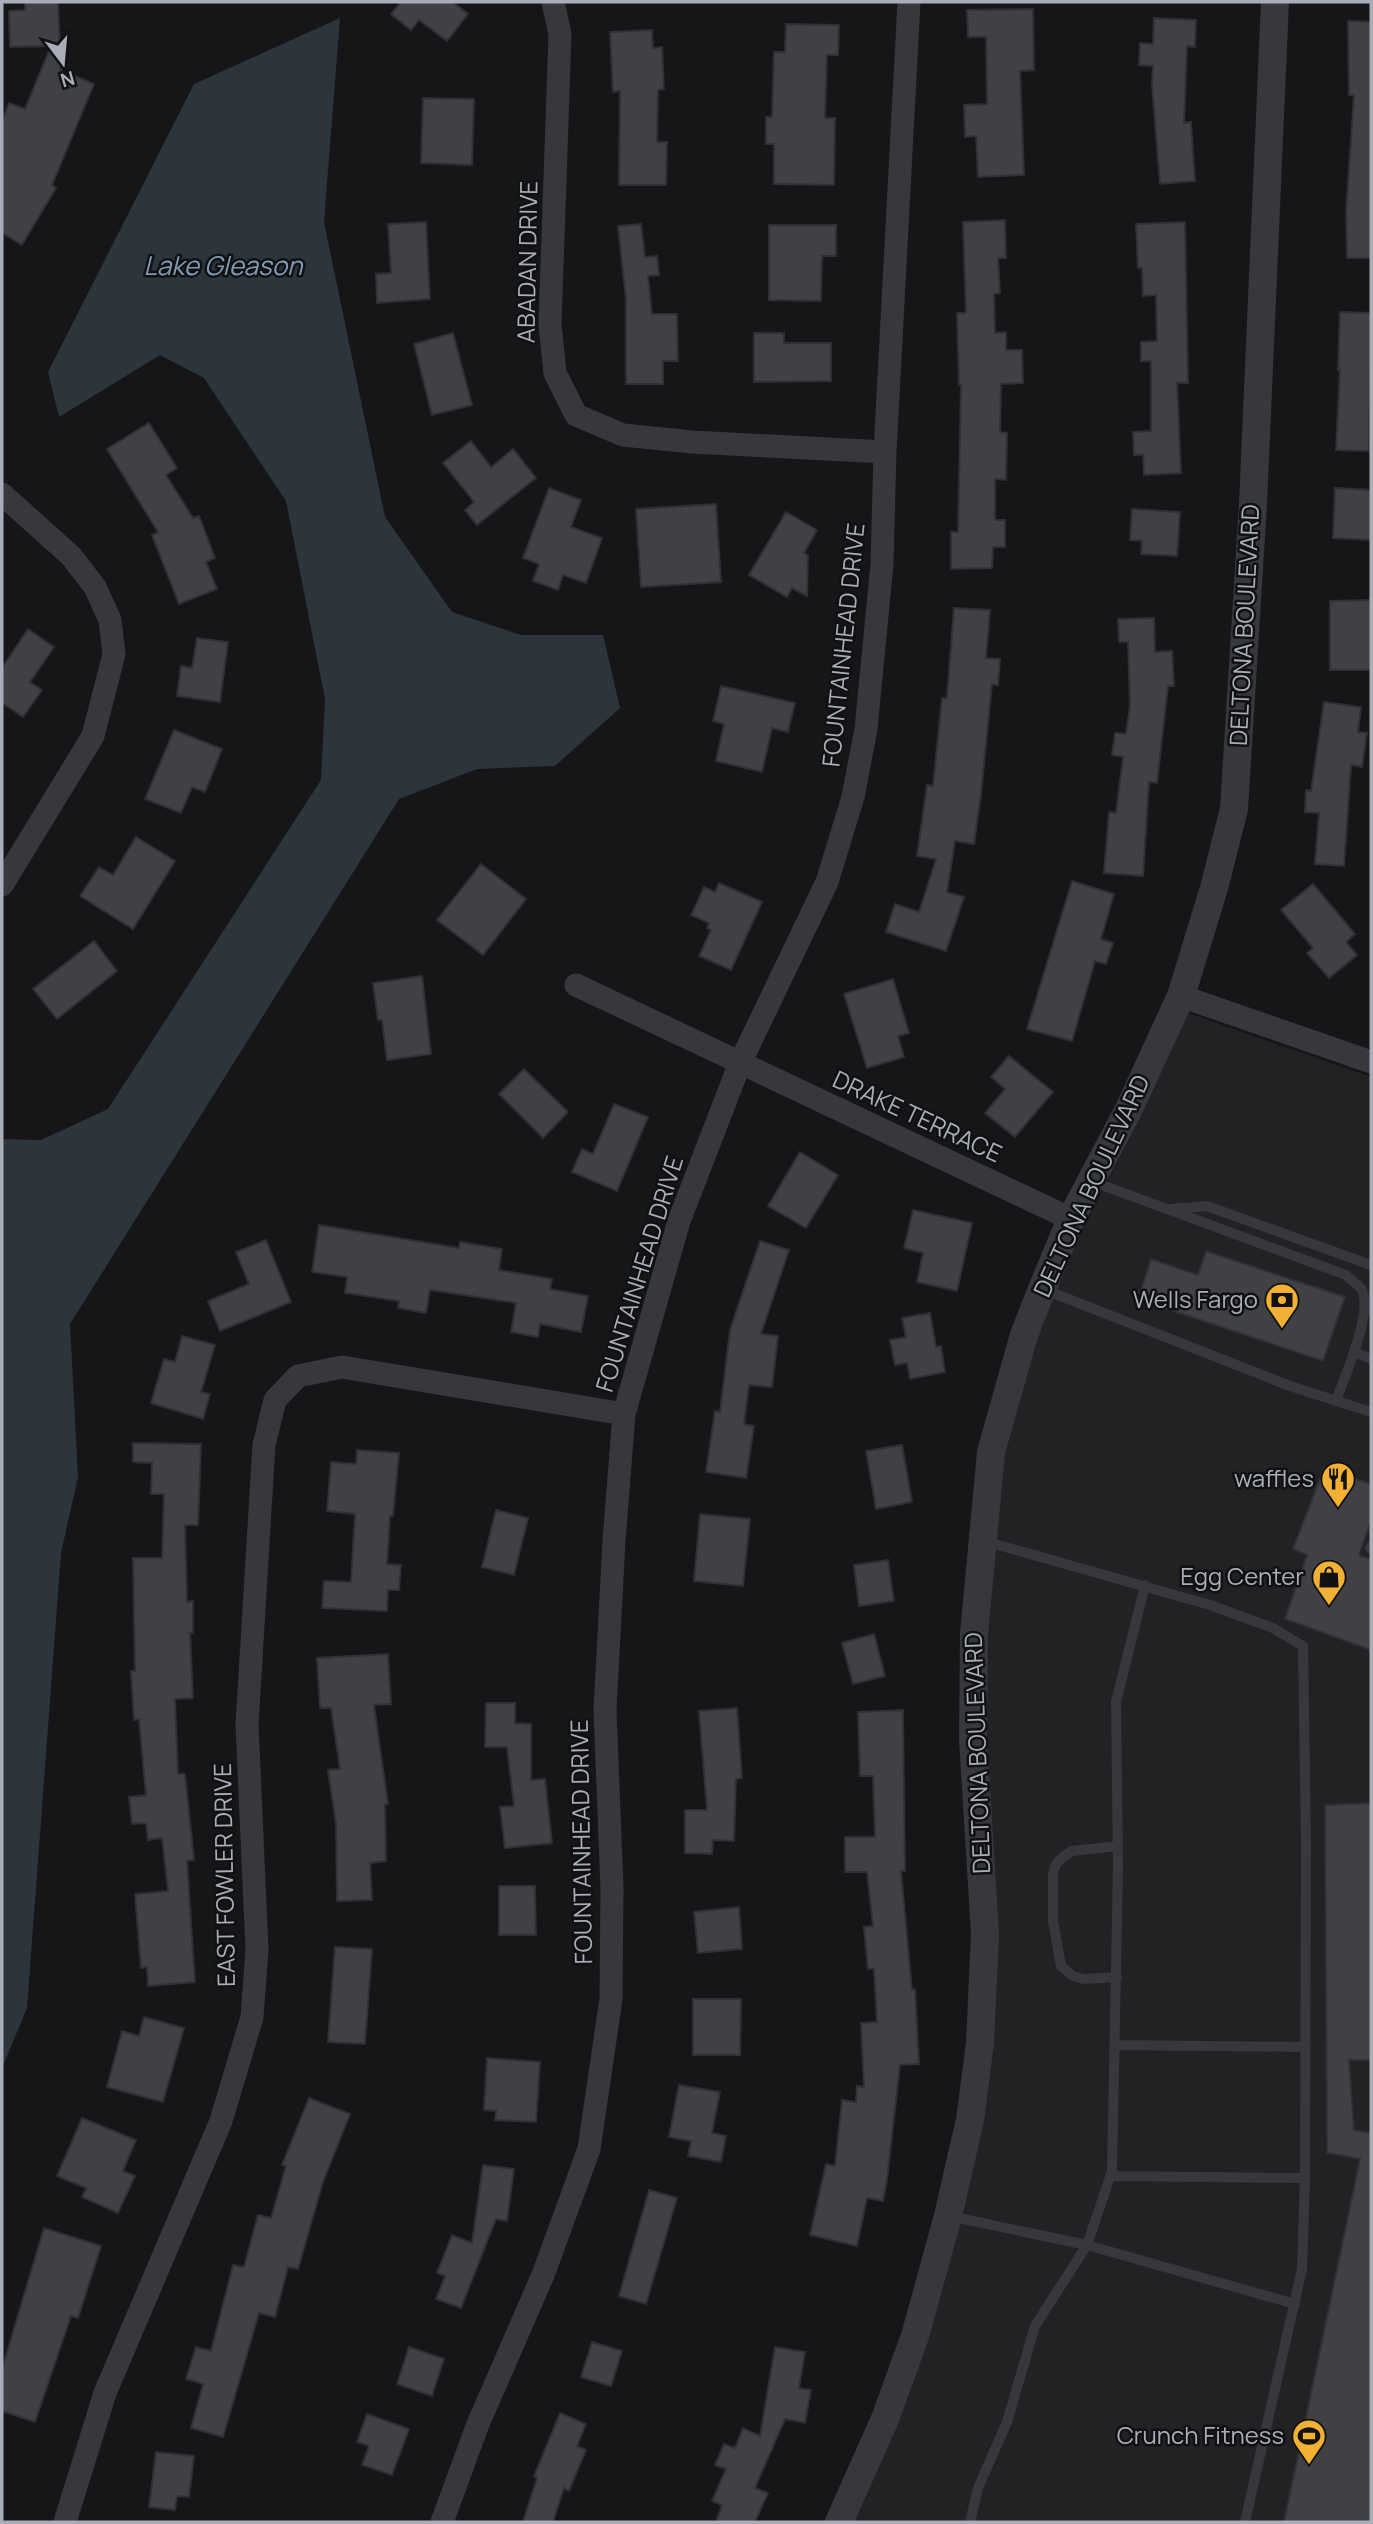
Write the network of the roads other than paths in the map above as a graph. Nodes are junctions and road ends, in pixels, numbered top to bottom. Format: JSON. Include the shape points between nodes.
{"nodes":[{"id":1,"x":553,"y":2,"type":"edge"},
{"id":2,"x":909,"y":2,"type":"edge"},
{"id":3,"x":1275,"y":2,"type":"edge"},
{"id":4,"x":885,"y":453,"type":"junction"},
{"id":5,"x":2,"y":494,"type":"edge"},
{"id":6,"x":2,"y":885,"type":"edge"},
{"id":7,"x":576,"y":985,"type":"dead end"},
{"id":8,"x":1181,"y":996,"type":"junction"},
{"id":9,"x":1371,"y":1062,"type":"edge"},
{"id":10,"x":740,"y":1063,"type":"junction"},
{"id":11,"x":1091,"y":1181,"type":"junction"},
{"id":12,"x":1168,"y":1209,"type":"junction"},
{"id":13,"x":1071,"y":1219,"type":"junction"},
{"id":14,"x":1371,"y":1265,"type":"edge"},
{"id":15,"x":1042,"y":1289,"type":"junction"},
{"id":16,"x":1354,"y":1352,"type":"junction"},
{"id":17,"x":1371,"y":1359,"type":"edge"},
{"id":18,"x":1336,"y":1401,"type":"junction"},
{"id":19,"x":1371,"y":1412,"type":"edge"},
{"id":20,"x":624,"y":1414,"type":"junction"},
{"id":21,"x":981,"y":1540,"type":"junction"},
{"id":22,"x":1145,"y":1585,"type":"junction"},
{"id":23,"x":1118,"y":1846,"type":"junction"},
{"id":24,"x":1117,"y":1977,"type":"junction"},
{"id":25,"x":1116,"y":2045,"type":"junction"},
{"id":26,"x":1306,"y":2047,"type":"junction"},
{"id":27,"x":1110,"y":2176,"type":"junction"},
{"id":28,"x":1305,"y":2178,"type":"junction"},
{"id":29,"x":948,"y":2216,"type":"junction"},
{"id":30,"x":1087,"y":2245,"type":"junction"},
{"id":31,"x":1294,"y":2304,"type":"junction"},
{"id":32,"x":65,"y":2522,"type":"edge"},
{"id":33,"x":442,"y":2522,"type":"edge"},
{"id":34,"x":839,"y":2522,"type":"edge"},
{"id":35,"x":970,"y":2522,"type":"edge"},
{"id":36,"x":1245,"y":2522,"type":"edge"}],
"edges":[{"from":1,"to":4,"type":"street","name":"ABADAN DRIVE","via":[[560,34],[550,324],[555,373],[576,415],[622,435]]},
{"from":2,"to":4,"type":"street","name":"FOUNTAINHEAD DRIVE"},
{"from":3,"to":8,"type":"street","name":"DELTONA BOULEVARD","via":[[1234,809]]},
{"from":4,"to":10,"type":"street","name":"FOUNTAINHEAD DRIVE","via":[[882,564],[866,729],[853,797],[827,881]]},
{"from":5,"to":6,"type":"street","via":[[71,556],[95,587],[110,620],[114,654],[93,736]]},
{"from":7,"to":10,"type":"street","name":"DRAKE TERRACE"},
{"from":8,"to":9,"type":"street"},
{"from":8,"to":11,"type":"street","name":"DELTONA BOULEVARD"},
{"from":10,"to":13,"type":"street","name":"DRAKE TERRACE"},
{"from":10,"to":20,"type":"street","name":"FOUNTAINHEAD DRIVE","via":[[679,1221]]},
{"from":11,"to":12,"type":"lane"},
{"from":11,"to":13,"type":"street","name":"DELTONA BOULEVARD"},
{"from":12,"to":14,"type":"lane","via":[[1207,1206]]},
{"from":12,"to":16,"type":"lane","via":[[1346,1275],[1363,1291],[1367,1309]]},
{"from":13,"to":15,"type":"street","name":"DELTONA BOULEVARD"},
{"from":15,"to":18,"type":"lane"},
{"from":15,"to":21,"type":"street","name":"DELTONA BOULEVARD","via":[[991,1452]]},
{"from":16,"to":17,"type":"lane"},
{"from":16,"to":18,"type":"lane"},
{"from":18,"to":19,"type":"lane"},
{"from":20,"to":32,"type":"street","name":"EAST FOWLER DRIVE","via":[[342,1367],[298,1376],[275,1400],[264,1445],[247,1724],[257,1950],[252,2017],[221,2121],[105,2393]]},
{"from":20,"to":33,"type":"street","name":"FOUNTAINHEAD DRIVE","via":[[606,1710],[611,1999],[589,2149]]},
{"from":21,"to":22,"type":"lane"},
{"from":21,"to":29,"type":"street","name":"DELTONA BOULEVARD","via":[[973,1739],[985,1934],[980,2043],[970,2120]]},
{"from":22,"to":23,"type":"lane","via":[[1116,1702]]},
{"from":22,"to":26,"type":"lane","via":[[1272,1628],[1303,1646]]},
{"from":23,"to":24,"type":"lane"},
{"from":23,"to":24,"type":"lane","via":[[1072,1851],[1056,1864],[1053,1886],[1053,1922],[1061,1966],[1084,1979]]},
{"from":24,"to":25,"type":"lane"},
{"from":25,"to":26,"type":"lane"},
{"from":25,"to":27,"type":"lane"},
{"from":26,"to":28,"type":"lane"},
{"from":27,"to":28,"type":"lane"},
{"from":27,"to":30,"type":"lane"},
{"from":28,"to":31,"type":"lane","via":[[1302,2269]]},
{"from":29,"to":30,"type":"lane"},
{"from":29,"to":34,"type":"street","name":"DELTONA BOULEVARD","via":[[915,2336],[885,2419]]},
{"from":30,"to":31,"type":"lane"},
{"from":30,"to":35,"type":"lane","via":[[1035,2326],[1007,2422],[978,2488]]},
{"from":31,"to":36,"type":"lane"}]}
